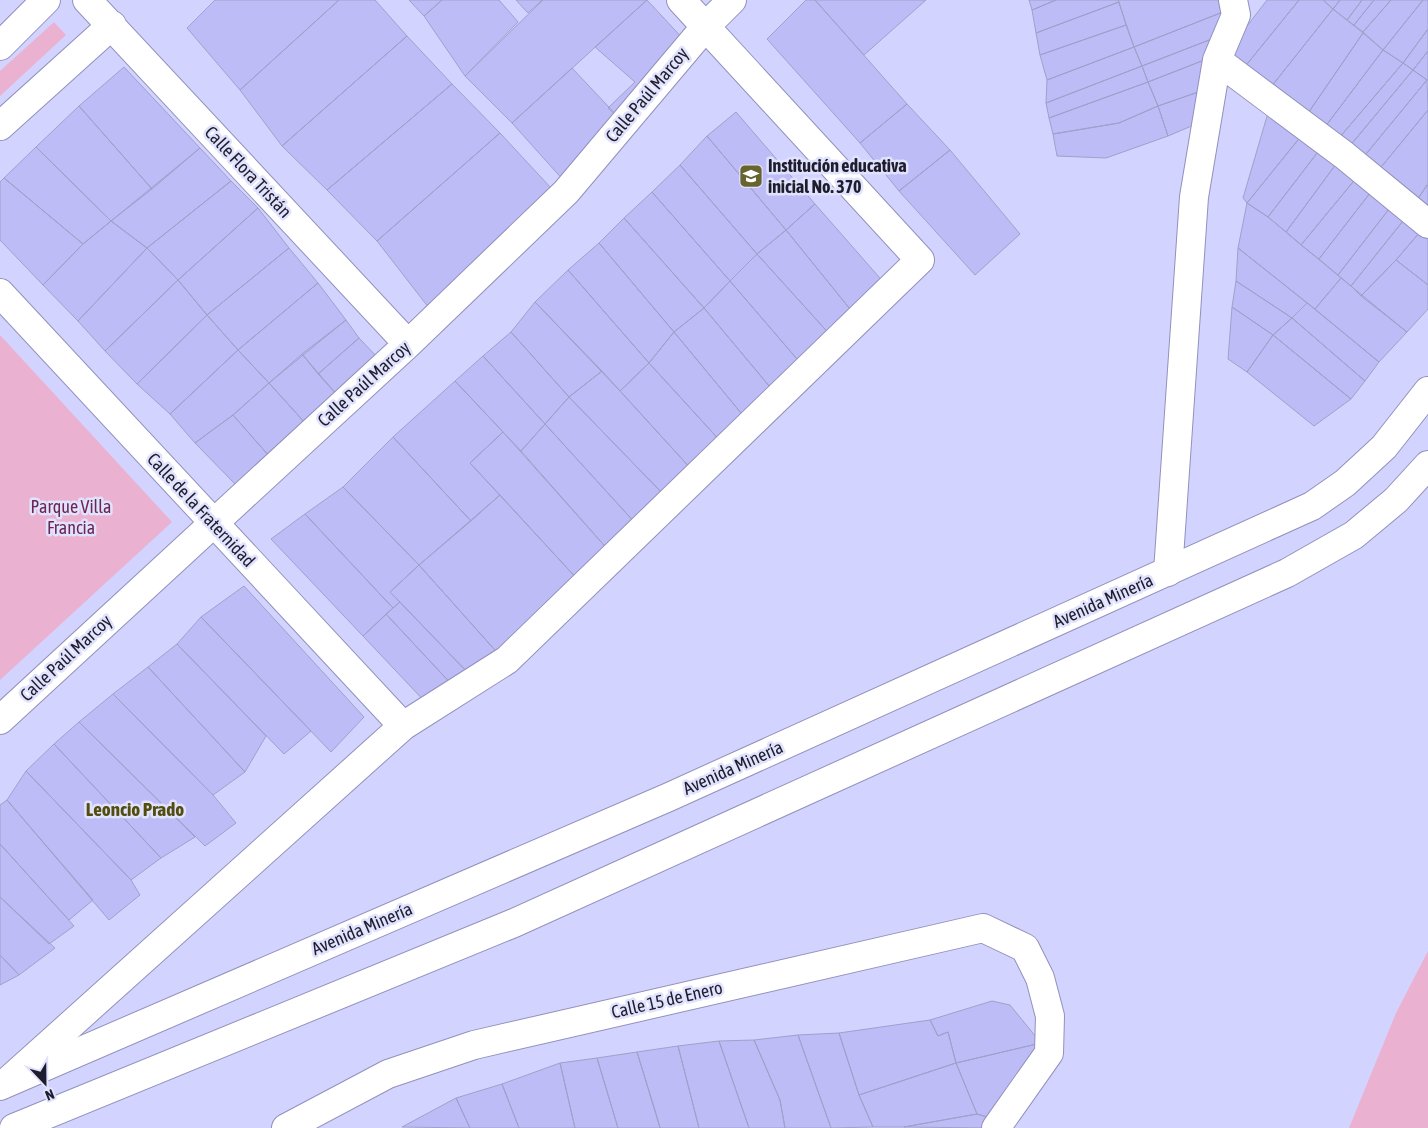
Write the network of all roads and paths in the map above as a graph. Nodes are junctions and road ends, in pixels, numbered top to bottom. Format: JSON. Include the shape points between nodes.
{"nodes":[{"id":1,"x":46,"y":0,"type":"edge"},
{"id":2,"x":681,"y":0,"type":"edge"},
{"id":3,"x":732,"y":0,"type":"edge"},
{"id":4,"x":1233,"y":0,"type":"edge"},
{"id":5,"x":98,"y":8,"type":"edge"},
{"id":6,"x":706,"y":26,"type":"junction"},
{"id":7,"x":0,"y":46,"type":"edge"},
{"id":8,"x":1217,"y":60,"type":"junction"},
{"id":9,"x":0,"y":126,"type":"edge"},
{"id":10,"x":1428,"y":224,"type":"edge"},
{"id":11,"x":0,"y":293,"type":"edge"},
{"id":12,"x":408,"y":344,"type":"junction"},
{"id":13,"x":1428,"y":391,"type":"edge"},
{"id":14,"x":1428,"y":465,"type":"edge"},
{"id":15,"x":212,"y":523,"type":"junction"},
{"id":16,"x":1168,"y":572,"type":"junction"},
{"id":17,"x":0,"y":720,"type":"edge"},
{"id":18,"x":402,"y":726,"type":"junction"},
{"id":19,"x":3,"y":1084,"type":"edge"},
{"id":20,"x":14,"y":1128,"type":"edge"},
{"id":21,"x":286,"y":1128,"type":"edge"},
{"id":22,"x":996,"y":1128,"type":"edge"}],
"edges":[{"from":1,"to":7,"type":"street"},
{"from":2,"to":6,"type":"street"},
{"from":3,"to":6,"type":"street","name":"Calle Paúl Marcoy"},
{"from":4,"to":8,"type":"street","via":[[1236,14]]},
{"from":5,"to":9,"type":"street"},
{"from":5,"to":12,"type":"street","name":"Calle Flora Tristán"},
{"from":6,"to":12,"type":"street","name":"Calle Paúl Marcoy","via":[[566,192]]},
{"from":6,"to":18,"type":"street","via":[[920,260],[507,660]]},
{"from":8,"to":10,"type":"street","via":[[1344,155]]},
{"from":8,"to":16,"type":"street","via":[[1194,197]]},
{"from":11,"to":15,"type":"street","name":"Calle de la Fraternidad"},
{"from":12,"to":15,"type":"street","name":"Calle Paúl Marcoy"},
{"from":13,"to":16,"type":"street","name":"Avenida Minería","via":[[1384,447],[1345,483],[1312,506]]},
{"from":14,"to":20,"type":"street","via":[[1396,500],[1354,535],[1287,573],[514,923]]},
{"from":15,"to":17,"type":"street","name":"Calle Paúl Marcoy"},
{"from":15,"to":18,"type":"street","name":"Calle de la Fraternidad"},
{"from":16,"to":19,"type":"street","name":"Avenida Minería","via":[[669,797]]},
{"from":18,"to":19,"type":"street"},
{"from":21,"to":22,"type":"street","name":"Calle 15 de Enero","via":[[388,1074],[474,1045],[983,928],[1025,948],[1040,978],[1050,1016],[1049,1053]]}]}
